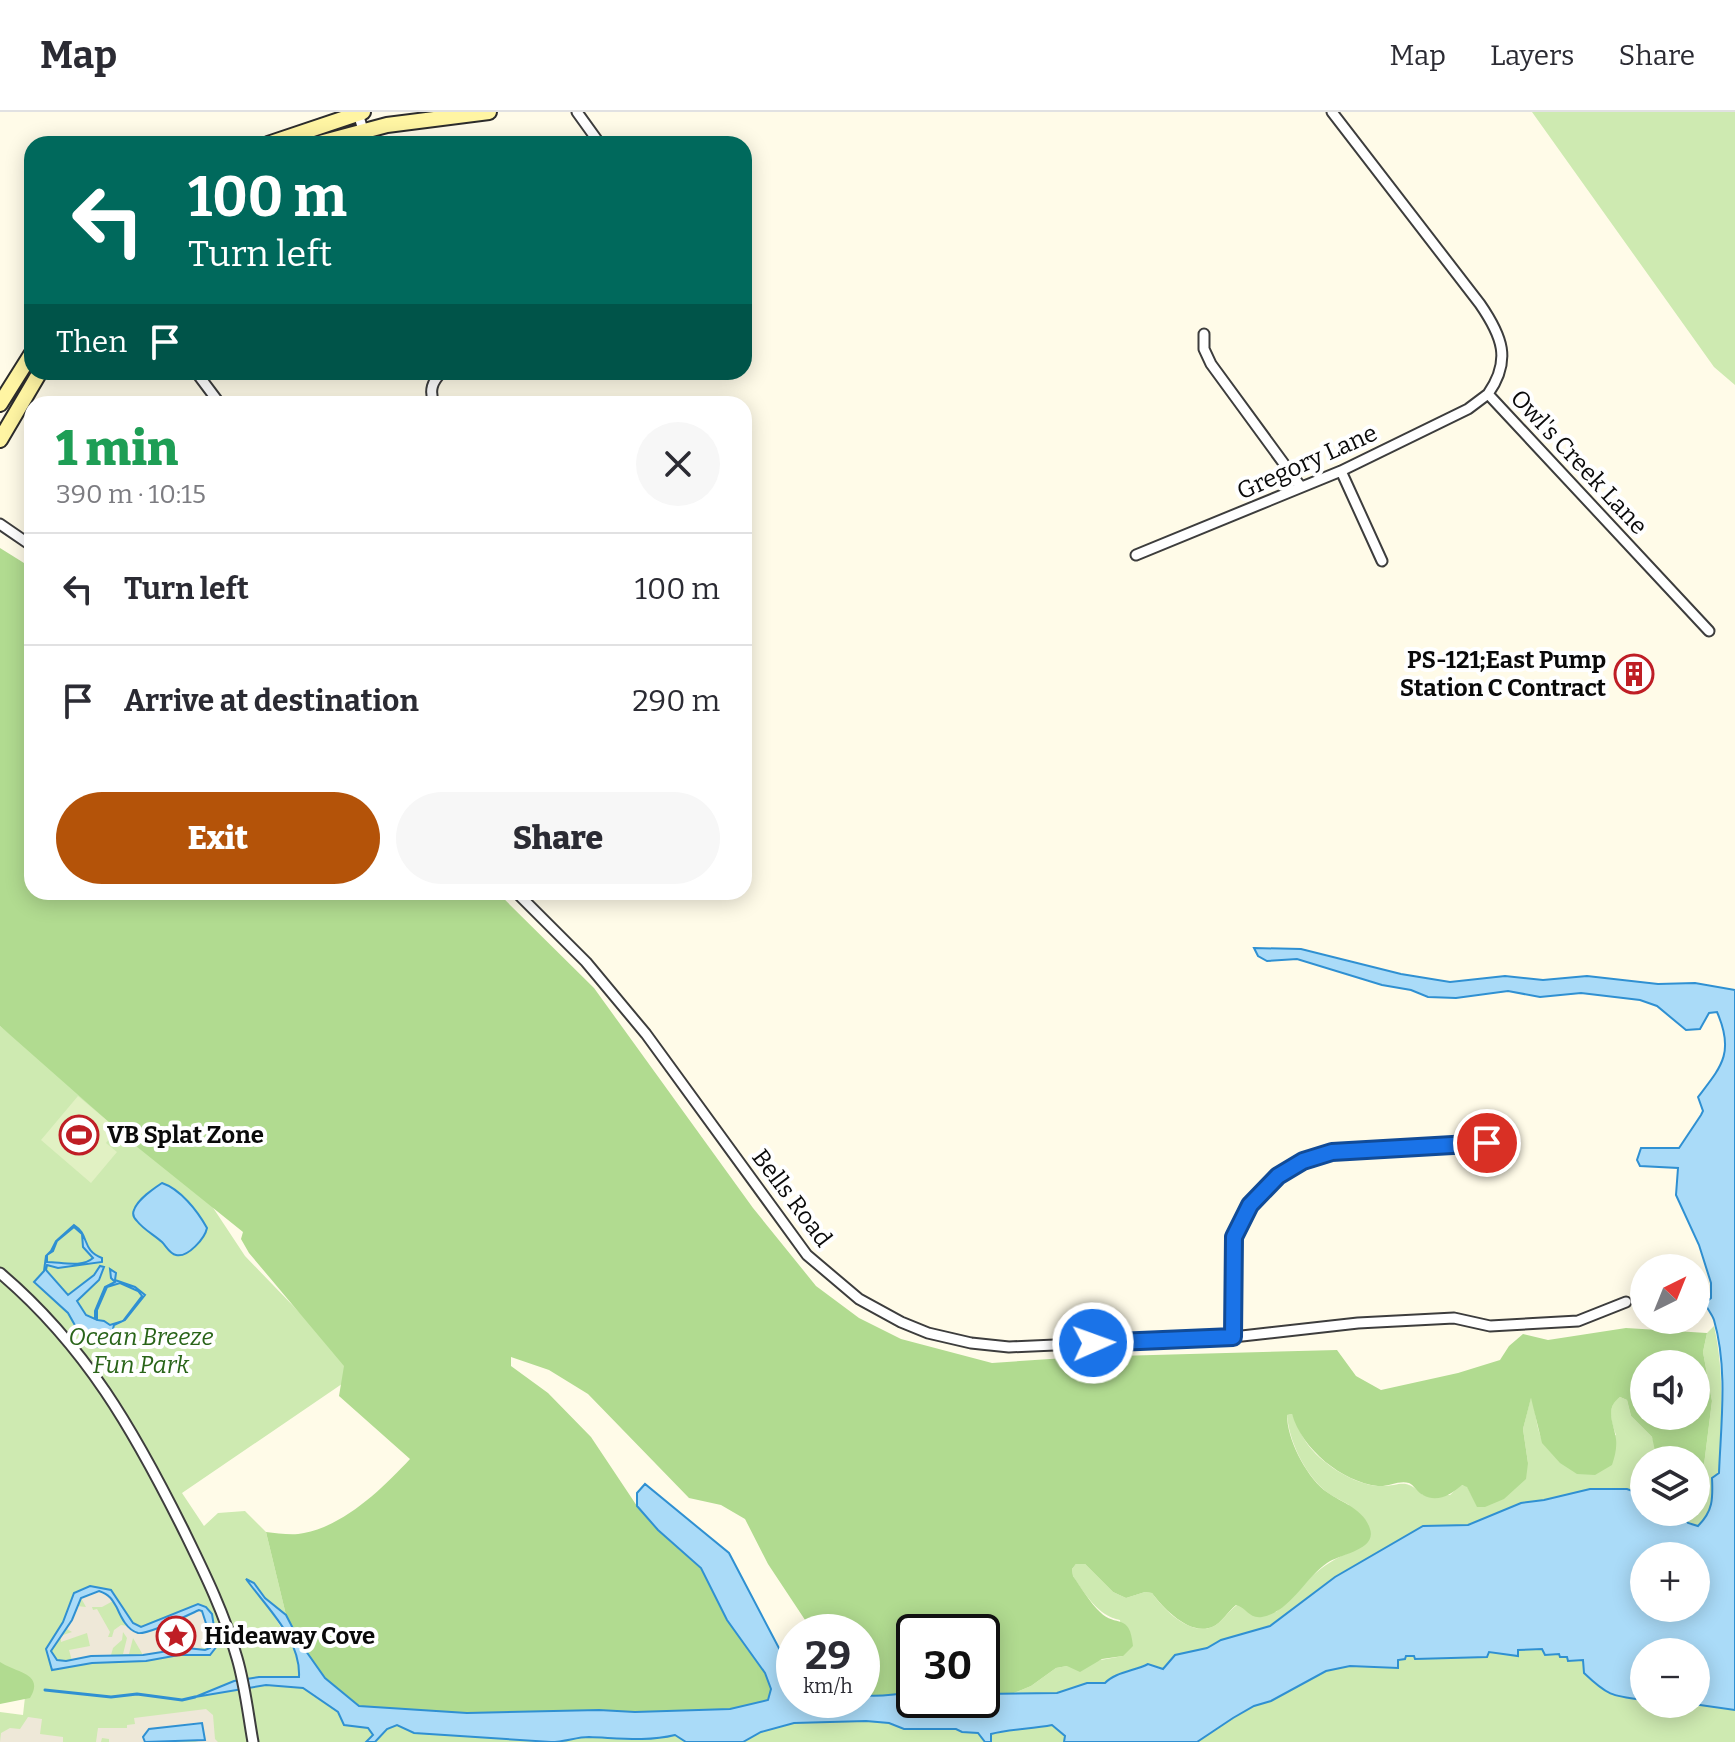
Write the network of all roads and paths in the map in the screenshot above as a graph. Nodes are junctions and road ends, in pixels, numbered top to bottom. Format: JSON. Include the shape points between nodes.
{"nodes":[{"id":1,"x":360,"y":112,"type":"edge"},
{"id":2,"x":489,"y":112,"type":"edge"},
{"id":3,"x":577,"y":112,"type":"edge"},
{"id":4,"x":1332,"y":112,"type":"edge"},
{"id":5,"x":291,"y":136,"type":"edge"},
{"id":6,"x":366,"y":136,"type":"edge"},
{"id":7,"x":371,"y":136,"type":"edge"},
{"id":8,"x":594,"y":136,"type":"edge"},
{"id":9,"x":1204,"y":334,"type":"dead end"},
{"id":10,"x":24,"y":366,"type":"edge"},
{"id":11,"x":1488,"y":394,"type":"junction"},
{"id":12,"x":24,"y":399,"type":"edge"},
{"id":13,"x":0,"y":404,"type":"edge"},
{"id":14,"x":0,"y":440,"type":"edge"},
{"id":15,"x":1341,"y":471,"type":"junction"},
{"id":16,"x":1301,"y":487,"type":"junction"},
{"id":17,"x":0,"y":524,"type":"edge"},
{"id":18,"x":24,"y":540,"type":"edge"},
{"id":19,"x":1136,"y":555,"type":"dead end"},
{"id":20,"x":1382,"y":561,"type":"dead end"},
{"id":21,"x":1709,"y":631,"type":"dead end"},
{"id":22,"x":524,"y":900,"type":"edge"},
{"id":23,"x":1514,"y":1142,"type":"dead end"},
{"id":24,"x":0,"y":1273,"type":"edge"},
{"id":25,"x":1626,"y":1302,"type":"dead end"},
{"id":26,"x":1233,"y":1337,"type":"junction"},
{"id":27,"x":253,"y":1742,"type":"edge"}],
"edges":[{"from":1,"to":5,"type":"main road"},
{"from":1,"to":6,"type":"street"},
{"from":2,"to":7,"type":"main road"},
{"from":3,"to":8,"type":"street"},
{"from":4,"to":11,"type":"street","name":"Owl's Creek Lane","via":[[1499,333],[1500,368]]},
{"from":9,"to":16,"type":"street","via":[[1211,364]]},
{"from":10,"to":13,"type":"main road"},
{"from":11,"to":15,"type":"street","name":"Gregory Lane","via":[[1468,409]]},
{"from":11,"to":21,"type":"street","name":"Owl's Creek Lane"},
{"from":12,"to":14,"type":"main road"},
{"from":15,"to":16,"type":"street","name":"Gregory Lane"},
{"from":15,"to":20,"type":"street"},
{"from":16,"to":19,"type":"street","name":"Gregory Lane"},
{"from":17,"to":18,"type":"street"},
{"from":22,"to":26,"type":"street","name":"Bells Road","via":[[586,962],[646,1034],[807,1255],[859,1299],[928,1333],[990,1345]]},
{"from":23,"to":26,"type":"street","via":[[1351,1150],[1316,1156],[1289,1169],[1259,1194],[1234,1237]]},
{"from":24,"to":27,"type":"street","via":[[65,1337],[128,1424],[173,1506],[221,1607],[238,1660]]},
{"from":25,"to":26,"type":"street","name":"Bells Road","via":[[1578,1321],[1490,1326],[1454,1318]]}]}
